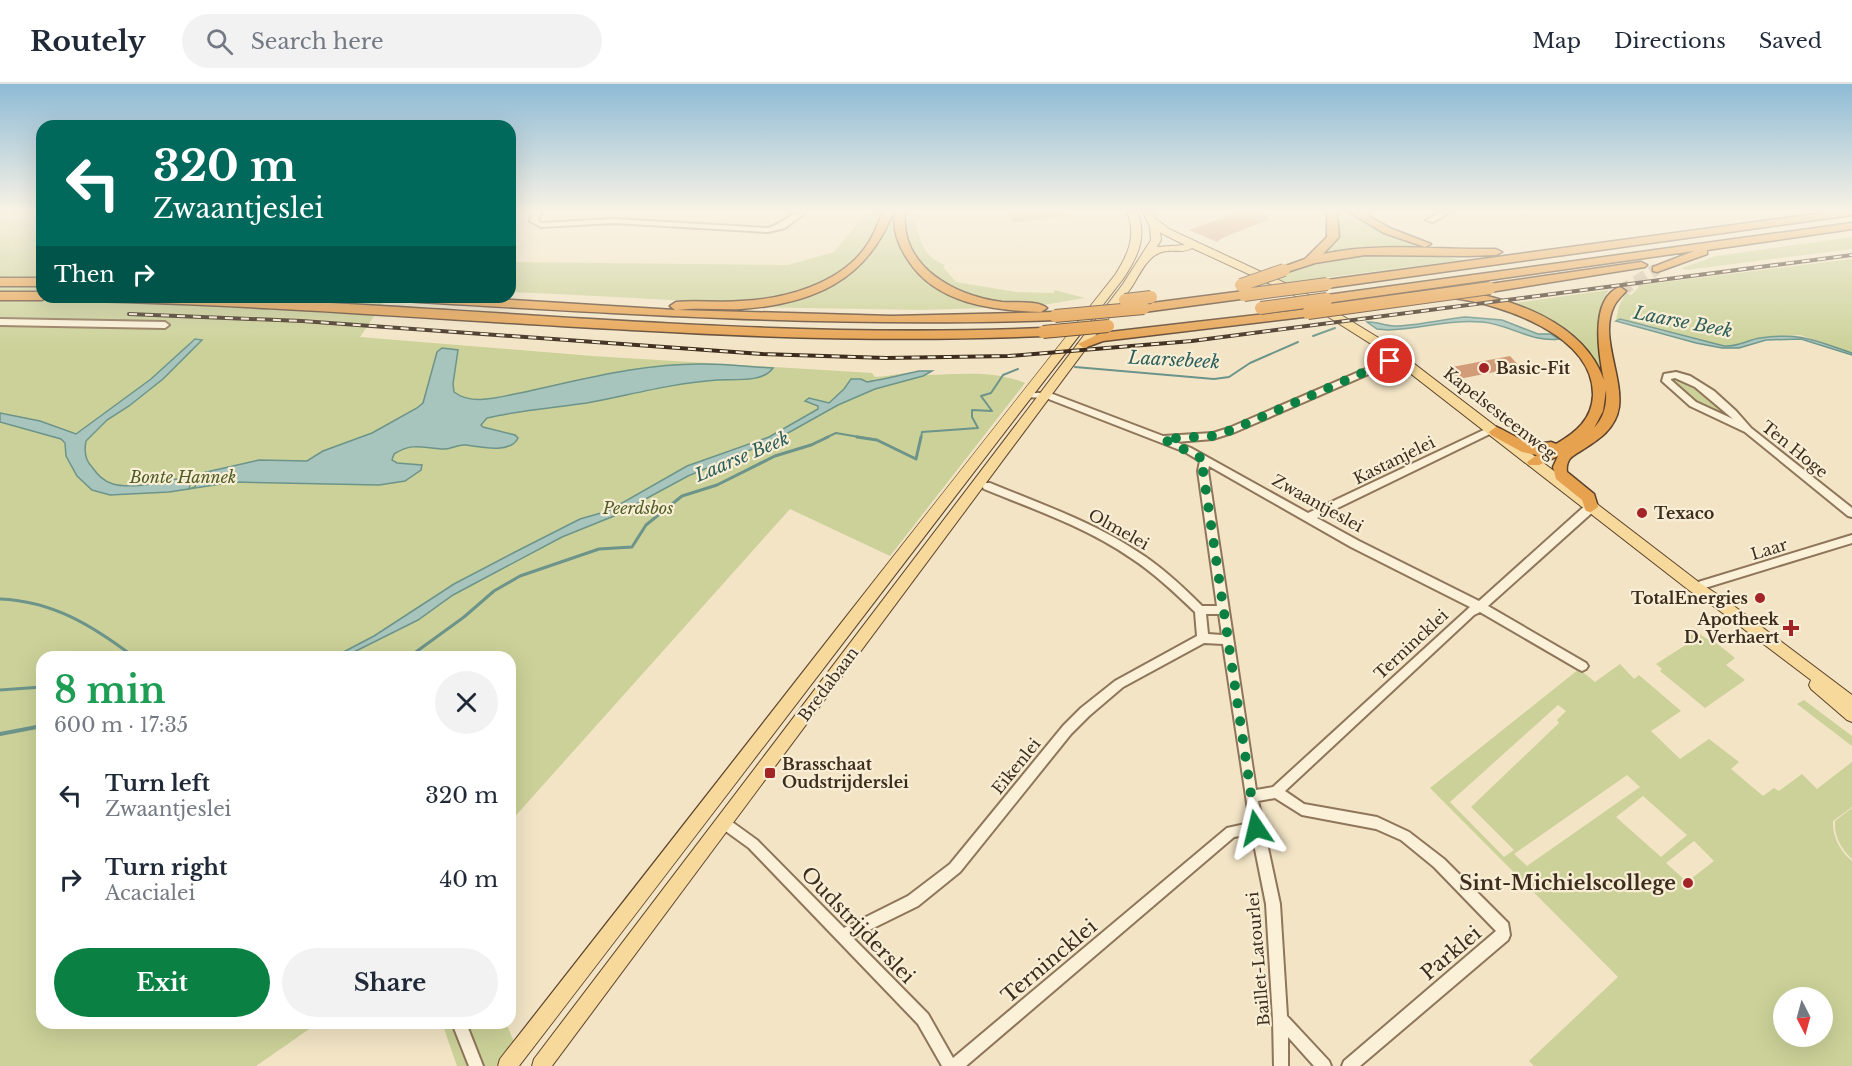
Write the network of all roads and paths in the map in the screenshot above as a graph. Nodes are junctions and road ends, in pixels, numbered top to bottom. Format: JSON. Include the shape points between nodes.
{"nodes":[{"id":1,"x":861,"y":258,"type":"edge"},
{"id":2,"x":912,"y":258,"type":"edge"},
{"id":3,"x":1132,"y":258,"type":"edge"},
{"id":4,"x":1146,"y":258,"type":"edge"},
{"id":5,"x":1219,"y":258,"type":"edge"},
{"id":6,"x":1310,"y":258,"type":"edge"},
{"id":7,"x":1322,"y":258,"type":"edge"},
{"id":8,"x":1518,"y":258,"type":"edge"},
{"id":9,"x":1624,"y":258,"type":"edge"},
{"id":10,"x":1665,"y":258,"type":"edge"},
{"id":11,"x":1690,"y":258,"type":"edge"},
{"id":12,"x":1304,"y":262,"type":"junction"},
{"id":13,"x":1657,"y":269,"type":"tunnel mouth"},
{"id":14,"x":0,"y":282,"type":"edge"},
{"id":15,"x":36,"y":282,"type":"edge"},
{"id":16,"x":1242,"y":290,"type":"junction"},
{"id":17,"x":1620,"y":291,"type":"tunnel mouth"},
{"id":18,"x":0,"y":296,"type":"edge"},
{"id":19,"x":36,"y":296,"type":"edge"},
{"id":20,"x":1102,"y":297,"type":"junction"},
{"id":21,"x":516,"y":299,"type":"edge"},
{"id":22,"x":1327,"y":299,"type":"junction"},
{"id":23,"x":1116,"y":302,"type":"junction"},
{"id":24,"x":227,"y":303,"type":"edge"},
{"id":25,"x":491,"y":303,"type":"edge"},
{"id":26,"x":676,"y":306,"type":"junction"},
{"id":27,"x":1041,"y":308,"type":"junction"},
{"id":28,"x":0,"y":322,"type":"edge"},
{"id":29,"x":165,"y":325,"type":"dead end"},
{"id":30,"x":1084,"y":344,"type":"junction"},
{"id":31,"x":1398,"y":357,"type":"junction"},
{"id":32,"x":1047,"y":395,"type":"junction"},
{"id":33,"x":1027,"y":397,"type":"junction"},
{"id":34,"x":1748,"y":430,"type":"junction"},
{"id":35,"x":1495,"y":431,"type":"junction"},
{"id":36,"x":1163,"y":439,"type":"junction"},
{"id":37,"x":1571,"y":440,"type":"junction"},
{"id":38,"x":1566,"y":455,"type":"junction"},
{"id":39,"x":1205,"y":460,"type":"junction"},
{"id":40,"x":1537,"y":465,"type":"junction"},
{"id":41,"x":987,"y":486,"type":"dead end"},
{"id":42,"x":1591,"y":507,"type":"junction"},
{"id":43,"x":1852,"y":513,"type":"edge"},
{"id":44,"x":1309,"y":517,"type":"junction"},
{"id":45,"x":1852,"y":538,"type":"edge"},
{"id":46,"x":1695,"y":587,"type":"junction"},
{"id":47,"x":1480,"y":607,"type":"junction"},
{"id":48,"x":1200,"y":610,"type":"junction"},
{"id":49,"x":1224,"y":610,"type":"junction"},
{"id":50,"x":1203,"y":638,"type":"junction"},
{"id":51,"x":1228,"y":640,"type":"junction"},
{"id":52,"x":1582,"y":666,"type":"dead end"},
{"id":53,"x":1852,"y":703,"type":"edge"},
{"id":54,"x":1852,"y":715,"type":"edge"},
{"id":55,"x":1276,"y":792,"type":"junction"},
{"id":56,"x":1251,"y":797,"type":"junction"},
{"id":57,"x":724,"y":823,"type":"junction"},
{"id":58,"x":1256,"y":828,"type":"junction"},
{"id":59,"x":842,"y":936,"type":"junction"},
{"id":60,"x":1280,"y":1019,"type":"junction"},
{"id":61,"x":461,"y":1029,"type":"edge"},
{"id":62,"x":476,"y":1066,"type":"edge"},
{"id":63,"x":507,"y":1066,"type":"edge"},
{"id":64,"x":541,"y":1066,"type":"edge"},
{"id":65,"x":950,"y":1066,"type":"edge"},
{"id":66,"x":955,"y":1066,"type":"edge"},
{"id":67,"x":1281,"y":1066,"type":"edge"},
{"id":68,"x":1324,"y":1066,"type":"edge"},
{"id":69,"x":1349,"y":1066,"type":"edge"}],
"edges":[{"from":1,"to":26,"type":"highway","via":[[826,284],[796,295],[741,305]]},
{"from":2,"to":27,"type":"highway","via":[[934,282],[970,300]]},
{"from":3,"to":20,"type":"main road","name":"Bredabaan"},
{"from":4,"to":23,"type":"main road","name":"Bredabaan"},
{"from":5,"to":31,"type":"main road","name":"Kapelsesteenweg","via":[[1325,308]]},
{"from":6,"to":12,"type":"highway"},
{"from":7,"to":12,"type":"highway"},
{"from":8,"to":16,"type":"highway","bridge":true,"via":[[1327,284]]},
{"from":9,"to":22,"type":"highway"},
{"from":10,"to":30,"type":"highway","bridge":true,"via":[[1608,272],[1101,337]]},
{"from":11,"to":13,"type":"highway"},
{"from":12,"to":16,"type":"highway","bridge":true},
{"from":14,"to":15,"type":"highway"},
{"from":16,"to":25,"type":"highway","bridge":true,"via":[[1144,308],[895,322],[809,321]]},
{"from":16,"to":27,"type":"highway","bridge":true},
{"from":17,"to":38,"type":"highway","via":[[1607,307],[1604,329],[1612,411],[1599,432]]},
{"from":18,"to":19,"type":"highway"},
{"from":20,"to":23,"type":"street"},
{"from":20,"to":33,"type":"main road","name":"Bredabaan"},
{"from":21,"to":26,"type":"highway"},
{"from":22,"to":24,"type":"highway","bridge":true,"via":[[1132,324],[905,338],[814,337]]},
{"from":22,"to":37,"type":"highway","via":[[1453,294],[1500,304],[1543,322],[1583,354],[1598,377],[1599,406],[1594,419]]},
{"from":23,"to":30,"type":"main road","name":"Bredabaan"},
{"from":26,"to":27,"type":"highway","via":[[894,314]]},
{"from":28,"to":29,"type":"street"},
{"from":30,"to":32,"type":"main road","name":"Bredabaan"},
{"from":31,"to":35,"type":"main road","name":"Kapelsesteenweg"},
{"from":31,"to":36,"type":"street","via":[[1232,430],[1212,436]]},
{"from":32,"to":33,"type":"street","name":"Zwaantjeslei"},
{"from":32,"to":36,"type":"street","name":"Zwaantjeslei"},
{"from":32,"to":57,"type":"main road","name":"Bredabaan"},
{"from":33,"to":63,"type":"main road","name":"Bredabaan"},
{"from":34,"to":34,"type":"street","name":"Ten Hoge","via":[[1689,377],[1679,373],[1667,375],[1666,381],[1693,404]]},
{"from":34,"to":43,"type":"street","name":"Ten Hoge"},
{"from":35,"to":37,"type":"highway","via":[[1534,451]]},
{"from":35,"to":40,"type":"main road","name":"Kapelsesteenweg"},
{"from":35,"to":44,"type":"street","name":"Kastanjelei"},
{"from":36,"to":39,"type":"street","name":"Zwaantjeslei"},
{"from":37,"to":40,"type":"highway"},
{"from":38,"to":40,"type":"highway"},
{"from":38,"to":42,"type":"highway","via":[[1560,463],[1561,475],[1589,498]]},
{"from":39,"to":44,"type":"street","name":"Zwaantjeslei"},
{"from":39,"to":49,"type":"street","name":"Baillet-Latourlei","via":[[1203,471]]},
{"from":40,"to":42,"type":"main road","name":"Kapelsesteenweg"},
{"from":41,"to":48,"type":"street","name":"Olmelei","via":[[1124,548],[1152,566]]},
{"from":42,"to":46,"type":"main road","name":"Kapelsesteenweg"},
{"from":42,"to":47,"type":"street","name":"Ternincklei"},
{"from":44,"to":47,"type":"street","name":"Zwaantjeslei"},
{"from":45,"to":46,"type":"street","name":"Laar"},
{"from":46,"to":53,"type":"main road","name":"Kapelsesteenweg"},
{"from":46,"to":54,"type":"main road","name":"Kapelsesteenweg"},
{"from":47,"to":52,"type":"street","name":"Zwaantjeslei"},
{"from":47,"to":55,"type":"street","name":"Ternincklei","via":[[1470,612]]},
{"from":48,"to":49,"type":"street"},
{"from":48,"to":50,"type":"street"},
{"from":49,"to":51,"type":"street","name":"Baillet-Latourlei"},
{"from":50,"to":51,"type":"street"},
{"from":50,"to":59,"type":"street","name":"Eikenlei","via":[[1119,684],[1085,712],[955,868],[935,886],[905,906]]},
{"from":51,"to":56,"type":"street","name":"Baillet-Latourlei"},
{"from":55,"to":56,"type":"street"},
{"from":55,"to":69,"type":"street","name":"Parklei","via":[[1302,809],[1377,823],[1405,836],[1439,863],[1503,928],[1503,935]]},
{"from":56,"to":58,"type":"street","name":"Baillet-Latourlei"},
{"from":57,"to":59,"type":"street","name":"Oudstrijderslei","via":[[753,844]]},
{"from":57,"to":64,"type":"main road","name":"Bredabaan"},
{"from":58,"to":60,"type":"street","name":"Baillet-Latourlei","via":[[1273,904]]},
{"from":58,"to":66,"type":"street","name":"Ternincklei","via":[[1231,832]]},
{"from":59,"to":65,"type":"street","name":"Oudstrijderslei","via":[[923,1019]]},
{"from":60,"to":67,"type":"street","name":"Baillet-Latourlei"},
{"from":60,"to":68,"type":"street"},
{"from":61,"to":62,"type":"street"}]}
